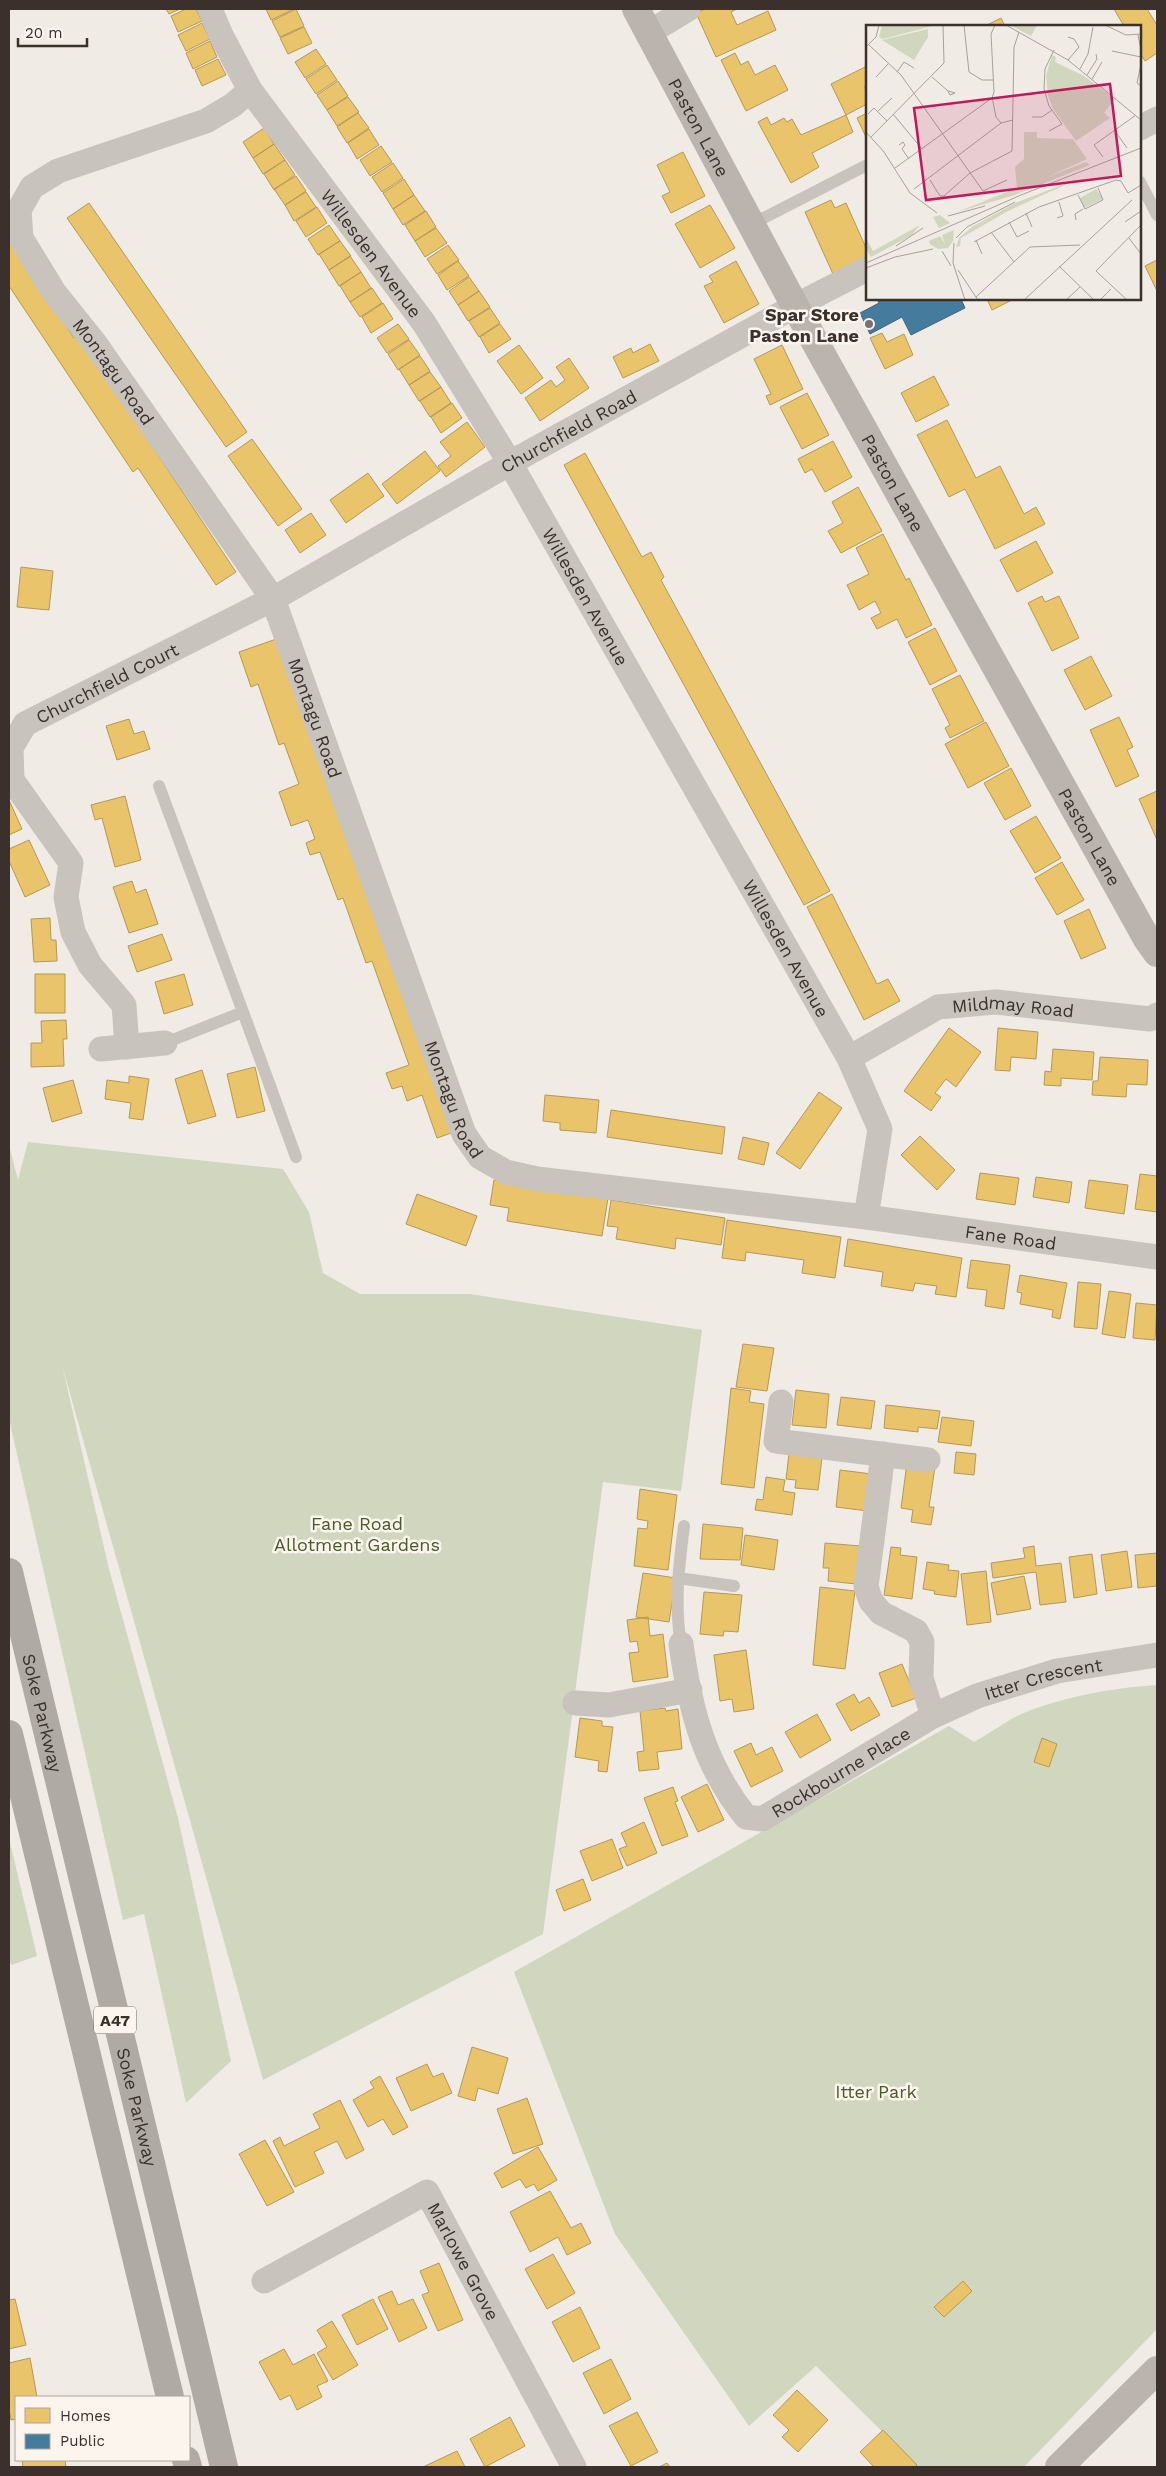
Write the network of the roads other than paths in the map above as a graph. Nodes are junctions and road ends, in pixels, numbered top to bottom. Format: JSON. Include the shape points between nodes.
{"nodes":[{"id":1,"x":210,"y":9,"type":"edge"},
{"id":2,"x":636,"y":9,"type":"edge"},
{"id":3,"x":688,"y":9,"type":"edge"},
{"id":4,"x":650,"y":32,"type":"junction"},
{"id":5,"x":250,"y":90,"type":"junction"},
{"id":6,"x":1157,"y":119,"type":"edge"},
{"id":7,"x":1141,"y":127,"type":"edge"},
{"id":8,"x":866,"y":166,"type":"edge"},
{"id":9,"x":1141,"y":184,"type":"edge"},
{"id":10,"x":1157,"y":215,"type":"edge"},
{"id":11,"x":752,"y":224,"type":"junction"},
{"id":12,"x":866,"y":270,"type":"edge"},
{"id":13,"x":796,"y":306,"type":"junction"},
{"id":14,"x":510,"y":463,"type":"junction"},
{"id":15,"x":273,"y":599,"type":"junction"},
{"id":16,"x":159,"y":786,"type":"dead end"},
{"id":17,"x":1157,"y":952,"type":"edge"},
{"id":18,"x":243,"y":1012,"type":"junction"},
{"id":19,"x":1157,"y":1015,"type":"edge"},
{"id":20,"x":165,"y":1043,"type":"joint"},
{"id":21,"x":127,"y":1048,"type":"junction"},
{"id":22,"x":101,"y":1049,"type":"dead end"},
{"id":23,"x":849,"y":1058,"type":"junction"},
{"id":24,"x":296,"y":1157,"type":"dead end"},
{"id":25,"x":866,"y":1217,"type":"junction"},
{"id":26,"x":1157,"y":1257,"type":"edge"},
{"id":27,"x":780,"y":1402,"type":"dead end"},
{"id":28,"x":883,"y":1454,"type":"junction"},
{"id":29,"x":928,"y":1460,"type":"dead end"},
{"id":30,"x":684,"y":1526,"type":"dead end"},
{"id":31,"x":9,"y":1572,"type":"edge"},
{"id":32,"x":678,"y":1578,"type":"junction"},
{"id":33,"x":734,"y":1586,"type":"dead end"},
{"id":34,"x":681,"y":1644,"type":"joint"},
{"id":35,"x":1157,"y":1655,"type":"edge"},
{"id":36,"x":690,"y":1690,"type":"junction"},
{"id":37,"x":575,"y":1703,"type":"dead end"},
{"id":38,"x":933,"y":1716,"type":"junction"},
{"id":39,"x":9,"y":1734,"type":"edge"},
{"id":40,"x":264,"y":2281,"type":"dead end"},
{"id":41,"x":1157,"y":2370,"type":"edge"},
{"id":42,"x":170,"y":2396,"type":"edge"},
{"id":43,"x":224,"y":2467,"type":"edge"},
{"id":44,"x":574,"y":2467,"type":"edge"},
{"id":45,"x":1059,"y":2467,"type":"edge"}],
"edges":[{"from":1,"to":5,"type":"street","name":"Willesden Avenue"},
{"from":2,"to":4,"type":"street","name":"Paston Lane"},
{"from":3,"to":4,"type":"street"},
{"from":4,"to":11,"type":"street","name":"Paston Lane"},
{"from":5,"to":14,"type":"street","name":"Willesden Avenue","via":[[424,323]]},
{"from":5,"to":15,"type":"street","name":"Montagu Road","via":[[206,121],[58,171],[32,187],[19,210],[21,238],[54,292],[94,342]]},
{"from":6,"to":7,"type":"street"},
{"from":8,"to":11,"type":"lane"},
{"from":9,"to":10,"type":"lane"},
{"from":11,"to":13,"type":"street","name":"Paston Lane"},
{"from":12,"to":13,"type":"street","name":"Churchfield Road"},
{"from":13,"to":14,"type":"street","name":"Churchfield Road"},
{"from":13,"to":17,"type":"street","name":"Paston Lane"},
{"from":14,"to":15,"type":"street","name":"Churchfield Road"},
{"from":14,"to":23,"type":"street","name":"Willesden Avenue"},
{"from":15,"to":21,"type":"street","name":"Churchfield Court","via":[[25,724],[11,748],[12,780],[70,863],[66,897],[72,932],[90,965],[124,1005]]},
{"from":15,"to":25,"type":"street","name":"Montagu Road","via":[[464,1134],[480,1157],[506,1172],[537,1179]]},
{"from":16,"to":18,"type":"lane"},
{"from":18,"to":20,"type":"lane"},
{"from":18,"to":24,"type":"lane"},
{"from":19,"to":23,"type":"street","name":"Mildmay Road","via":[[1150,1019],[996,1002],[938,1007]]},
{"from":20,"to":21,"type":"street"},
{"from":21,"to":22,"type":"street"},
{"from":23,"to":25,"type":"street","name":"Willesden Avenue","via":[[880,1129]]},
{"from":25,"to":26,"type":"street","name":"Fane Road"},
{"from":27,"to":28,"type":"street","via":[[776,1441]]},
{"from":28,"to":29,"type":"street"},
{"from":28,"to":38,"type":"street","via":[[866,1587],[871,1602],[881,1613],[916,1631],[922,1642],[921,1678]]},
{"from":30,"to":32,"type":"lane"},
{"from":31,"to":43,"type":"highway","name":"Soke Parkway","number":"A47"},
{"from":32,"to":33,"type":"lane"},
{"from":32,"to":34,"type":"lane"},
{"from":34,"to":36,"type":"street"},
{"from":35,"to":38,"type":"street","name":"Itter Crescent","via":[[1057,1671],[996,1689]]},
{"from":36,"to":37,"type":"street","via":[[609,1705]]},
{"from":36,"to":38,"type":"street","name":"Rockbourne Place","via":[[702,1742],[728,1794],[746,1817],[762,1819]]},
{"from":39,"to":42,"type":"highway","name":"Soke Parkway","number":"A47"},
{"from":40,"to":44,"type":"street","name":"Marlowe Grove","via":[[427,2192]]},
{"from":41,"to":45,"type":"street"}]}
